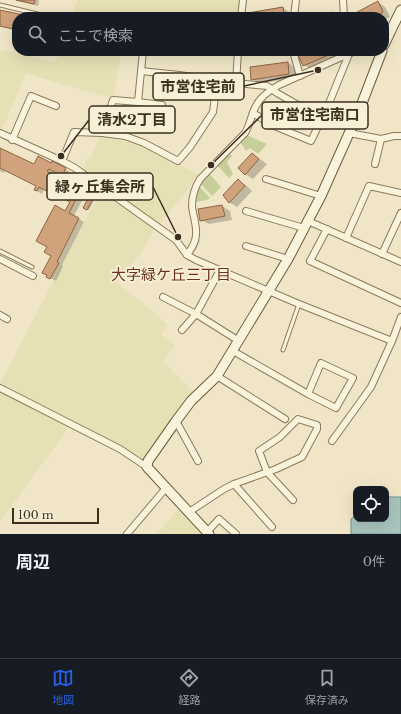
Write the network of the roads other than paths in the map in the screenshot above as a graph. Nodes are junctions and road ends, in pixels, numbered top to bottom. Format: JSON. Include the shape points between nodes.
{"nodes":[{"id":1,"x":243,"y":0,"type":"edge"},
{"id":2,"x":296,"y":0,"type":"edge"},
{"id":3,"x":343,"y":0,"type":"edge"},
{"id":4,"x":0,"y":5,"type":"edge"},
{"id":5,"x":401,"y":10,"type":"edge"},
{"id":6,"x":29,"y":12,"type":"edge"},
{"id":7,"x":242,"y":12,"type":"edge"},
{"id":8,"x":295,"y":12,"type":"edge"},
{"id":9,"x":344,"y":12,"type":"edge"},
{"id":10,"x":389,"y":33,"type":"edge"},
{"id":11,"x":142,"y":56,"type":"edge"},
{"id":12,"x":238,"y":56,"type":"edge"},
{"id":13,"x":294,"y":56,"type":"edge"},
{"id":14,"x":342,"y":56,"type":"edge"},
{"id":15,"x":347,"y":56,"type":"edge"},
{"id":16,"x":380,"y":56,"type":"edge"},
{"id":17,"x":141,"y":71,"type":"junction"},
{"id":18,"x":300,"y":76,"type":"junction"},
{"id":19,"x":217,"y":81,"type":"junction"},
{"id":20,"x":236,"y":83,"type":"junction"},
{"id":21,"x":272,"y":89,"type":"junction"},
{"id":22,"x":138,"y":102,"type":"junction"},
{"id":23,"x":162,"y":105,"type":"dead end"},
{"id":24,"x":56,"y":106,"type":"dead end"},
{"id":25,"x":327,"y":108,"type":"junction"},
{"id":26,"x":359,"y":111,"type":"junction"},
{"id":27,"x":253,"y":113,"type":"junction"},
{"id":28,"x":0,"y":133,"type":"edge"},
{"id":29,"x":102,"y":133,"type":"junction"},
{"id":30,"x":349,"y":133,"type":"junction"},
{"id":31,"x":401,"y":136,"type":"edge"},
{"id":32,"x":381,"y":139,"type":"junction"},
{"id":33,"x":12,"y":140,"type":"junction"},
{"id":34,"x":62,"y":161,"type":"junction"},
{"id":35,"x":374,"y":164,"type":"dead end"},
{"id":36,"x":266,"y":179,"type":"dead end"},
{"id":37,"x":401,"y":193,"type":"edge"},
{"id":38,"x":321,"y":196,"type":"junction"},
{"id":39,"x":246,"y":211,"type":"dead end"},
{"id":40,"x":401,"y":213,"type":"edge"},
{"id":41,"x":306,"y":224,"type":"junction"},
{"id":42,"x":327,"y":229,"type":"junction"},
{"id":43,"x":346,"y":238,"type":"junction"},
{"id":44,"x":246,"y":246,"type":"dead end"},
{"id":45,"x":0,"y":251,"type":"edge"},
{"id":46,"x":382,"y":254,"type":"junction"},
{"id":47,"x":187,"y":255,"type":"junction"},
{"id":48,"x":0,"y":259,"type":"edge"},
{"id":49,"x":288,"y":259,"type":"junction"},
{"id":50,"x":401,"y":262,"type":"edge"},
{"id":51,"x":32,"y":267,"type":"dead end"},
{"id":52,"x":220,"y":270,"type":"junction"},
{"id":53,"x":33,"y":276,"type":"dead end"},
{"id":54,"x":269,"y":291,"type":"junction"},
{"id":55,"x":163,"y":297,"type":"dead end"},
{"id":56,"x":401,"y":303,"type":"edge"},
{"id":57,"x":299,"y":304,"type":"junction"},
{"id":58,"x":196,"y":314,"type":"junction"},
{"id":59,"x":0,"y":315,"type":"edge"},
{"id":60,"x":401,"y":317,"type":"edge"},
{"id":61,"x":7,"y":319,"type":"dead end"},
{"id":62,"x":182,"y":330,"type":"dead end"},
{"id":63,"x":239,"y":341,"type":"junction"},
{"id":64,"x":392,"y":341,"type":"junction"},
{"id":65,"x":283,"y":350,"type":"dead end"},
{"id":66,"x":233,"y":351,"type":"junction"},
{"id":67,"x":217,"y":376,"type":"junction"},
{"id":68,"x":0,"y":388,"type":"edge"},
{"id":69,"x":308,"y":394,"type":"junction"},
{"id":70,"x":285,"y":419,"type":"dead end"},
{"id":71,"x":176,"y":421,"type":"junction"},
{"id":72,"x":332,"y":441,"type":"dead end"},
{"id":73,"x":198,"y":461,"type":"dead end"},
{"id":74,"x":147,"y":466,"type":"junction"},
{"id":75,"x":267,"y":472,"type":"junction"},
{"id":76,"x":234,"y":484,"type":"junction"},
{"id":77,"x":166,"y":488,"type":"junction"},
{"id":78,"x":293,"y":500,"type":"dead end"},
{"id":79,"x":189,"y":512,"type":"junction"},
{"id":80,"x":272,"y":527,"type":"dead end"},
{"id":81,"x":208,"y":533,"type":"edge"},
{"id":82,"x":127,"y":534,"type":"edge"},
{"id":83,"x":236,"y":534,"type":"edge"}],
"edges":[{"from":1,"to":7,"type":"street"},
{"from":2,"to":8,"type":"street"},
{"from":3,"to":9,"type":"street"},
{"from":4,"to":6,"type":"lane"},
{"from":5,"to":10,"type":"street"},
{"from":11,"to":17,"type":"street"},
{"from":12,"to":20,"type":"street"},
{"from":13,"to":18,"type":"street"},
{"from":14,"to":18,"type":"street"},
{"from":15,"to":25,"type":"street"},
{"from":16,"to":26,"type":"street"},
{"from":17,"to":19,"type":"street"},
{"from":17,"to":22,"type":"street"},
{"from":18,"to":21,"type":"street"},
{"from":19,"to":20,"type":"street"},
{"from":19,"to":29,"type":"street","via":[[213,112],[178,161],[144,142]]},
{"from":20,"to":21,"type":"street","via":[[267,86]]},
{"from":21,"to":25,"type":"street","via":[[298,105]]},
{"from":21,"to":27,"type":"street","via":[[261,98]]},
{"from":22,"to":23,"type":"street"},
{"from":22,"to":29,"type":"street","via":[[114,100]]},
{"from":24,"to":33,"type":"street","via":[[31,96]]},
{"from":25,"to":26,"type":"street"},
{"from":25,"to":27,"type":"street","via":[[311,141],[272,125]]},
{"from":26,"to":30,"type":"street"},
{"from":27,"to":47,"type":"street","via":[[245,133],[196,186],[192,206],[196,236]]},
{"from":28,"to":33,"type":"street"},
{"from":29,"to":34,"type":"street","via":[[74,132]]},
{"from":30,"to":32,"type":"street"},
{"from":30,"to":38,"type":"street"},
{"from":31,"to":32,"type":"street"},
{"from":32,"to":35,"type":"street"},
{"from":33,"to":34,"type":"street"},
{"from":34,"to":47,"type":"street","via":[[176,240]]},
{"from":36,"to":38,"type":"street"},
{"from":37,"to":43,"type":"street","via":[[369,186]]},
{"from":38,"to":41,"type":"street"},
{"from":39,"to":41,"type":"street"},
{"from":40,"to":46,"type":"street"},
{"from":41,"to":42,"type":"street"},
{"from":41,"to":49,"type":"street"},
{"from":42,"to":43,"type":"street"},
{"from":42,"to":56,"type":"street","via":[[310,261]]},
{"from":43,"to":46,"type":"street"},
{"from":44,"to":49,"type":"street"},
{"from":45,"to":51,"type":"lane"},
{"from":46,"to":50,"type":"street"},
{"from":47,"to":52,"type":"street"},
{"from":48,"to":53,"type":"street"},
{"from":49,"to":54,"type":"street"},
{"from":52,"to":54,"type":"street"},
{"from":52,"to":58,"type":"street"},
{"from":54,"to":57,"type":"street"},
{"from":54,"to":63,"type":"street"},
{"from":55,"to":58,"type":"street"},
{"from":57,"to":64,"type":"street"},
{"from":57,"to":65,"type":"lane"},
{"from":58,"to":62,"type":"street"},
{"from":58,"to":63,"type":"street"},
{"from":59,"to":61,"type":"street"},
{"from":60,"to":64,"type":"street"},
{"from":63,"to":66,"type":"street"},
{"from":64,"to":72,"type":"street","via":[[371,386]]},
{"from":66,"to":67,"type":"street"},
{"from":66,"to":69,"type":"street"},
{"from":67,"to":70,"type":"street"},
{"from":67,"to":71,"type":"street","via":[[191,401]]},
{"from":68,"to":74,"type":"street","via":[[120,449]]},
{"from":69,"to":69,"type":"street","via":[[321,363],[353,378],[336,408]]},
{"from":71,"to":73,"type":"street"},
{"from":71,"to":74,"type":"street"},
{"from":74,"to":77,"type":"street"},
{"from":75,"to":75,"type":"street","via":[[302,457],[317,430],[316,425],[298,419],[280,438],[259,452]]},
{"from":75,"to":76,"type":"street"},
{"from":75,"to":78,"type":"street"},
{"from":76,"to":79,"type":"street"},
{"from":76,"to":80,"type":"street"},
{"from":77,"to":79,"type":"street"},
{"from":77,"to":82,"type":"street"},
{"from":79,"to":81,"type":"street"},
{"from":81,"to":83,"type":"street","via":[[219,519]]}]}
